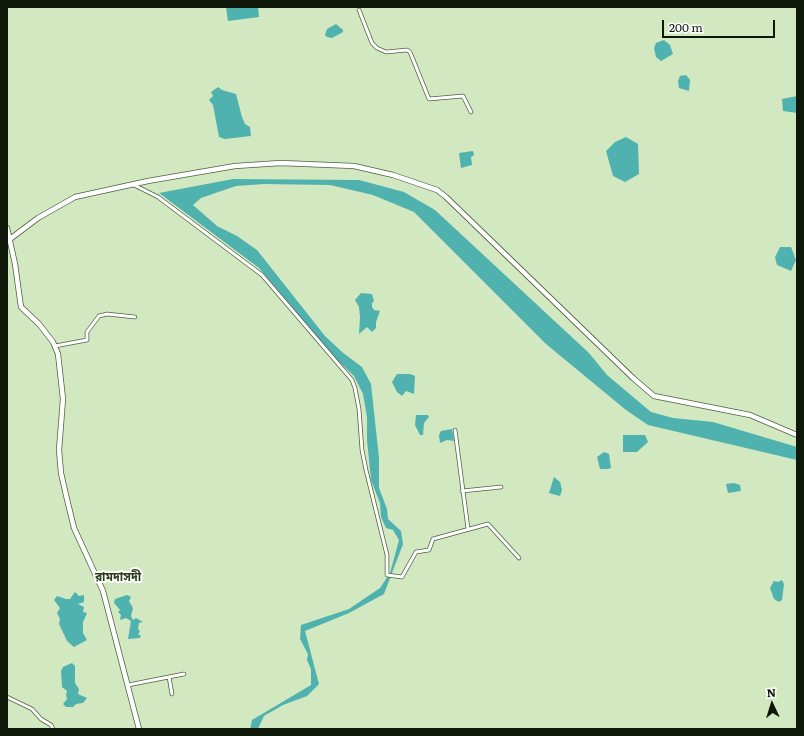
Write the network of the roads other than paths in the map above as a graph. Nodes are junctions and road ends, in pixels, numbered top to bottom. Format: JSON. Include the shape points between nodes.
{"nodes":[{"id":1,"x":359,"y":10,"type":"dead end"},
{"id":2,"x":471,"y":112,"type":"dead end"},
{"id":3,"x":134,"y":184,"type":"junction"},
{"id":4,"x":7,"y":228,"type":"edge"},
{"id":5,"x":8,"y":240,"type":"edge"},
{"id":6,"x":135,"y":317,"type":"dead end"},
{"id":7,"x":55,"y":346,"type":"junction"},
{"id":8,"x":455,"y":430,"type":"dead end"},
{"id":9,"x":797,"y":435,"type":"edge"},
{"id":10,"x":501,"y":487,"type":"dead end"},
{"id":11,"x":462,"y":491,"type":"junction"},
{"id":12,"x":468,"y":529,"type":"junction"},
{"id":13,"x":518,"y":558,"type":"dead end"},
{"id":14,"x":184,"y":674,"type":"dead end"},
{"id":15,"x":168,"y":677,"type":"junction"},
{"id":16,"x":128,"y":685,"type":"junction"},
{"id":17,"x":172,"y":694,"type":"dead end"},
{"id":18,"x":7,"y":697,"type":"edge"},
{"id":19,"x":53,"y":729,"type":"edge"},
{"id":20,"x":139,"y":729,"type":"edge"}],
"edges":[{"from":1,"to":2,"type":"street","via":[[372,43],[377,48],[386,52],[410,52],[429,99],[463,96]]},
{"from":3,"to":5,"type":"main road","via":[[75,197],[38,218]]},
{"from":3,"to":9,"type":"main road","via":[[235,166],[281,163],[354,166],[393,175],[437,190],[654,396],[750,415]]},
{"from":3,"to":12,"type":"street","via":[[162,200],[262,275],[352,380],[359,409],[362,450],[387,555],[387,575],[402,577],[416,552],[429,550],[433,539]]},
{"from":4,"to":5,"type":"main road"},
{"from":5,"to":7,"type":"main road","via":[[15,264],[21,307],[39,324]]},
{"from":6,"to":7,"type":"street","via":[[107,314],[99,316],[87,332],[87,340]]},
{"from":7,"to":16,"type":"main road","via":[[63,399],[59,450],[64,488],[74,528],[103,591]]},
{"from":8,"to":11,"type":"street"},
{"from":10,"to":11,"type":"street"},
{"from":11,"to":12,"type":"street"},
{"from":12,"to":13,"type":"street","via":[[488,524]]},
{"from":14,"to":15,"type":"street"},
{"from":15,"to":16,"type":"street"},
{"from":15,"to":17,"type":"street"},
{"from":16,"to":20,"type":"main road"},
{"from":18,"to":19,"type":"street","via":[[32,709]]}]}
